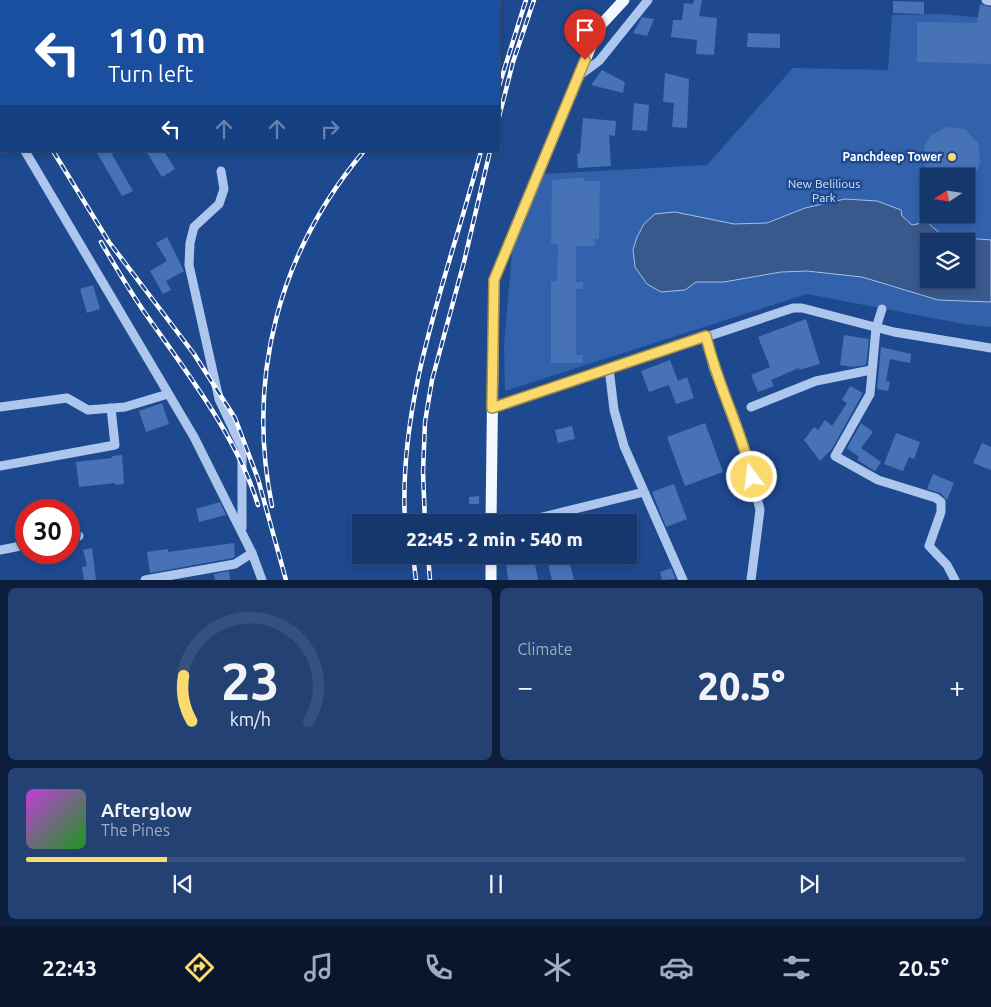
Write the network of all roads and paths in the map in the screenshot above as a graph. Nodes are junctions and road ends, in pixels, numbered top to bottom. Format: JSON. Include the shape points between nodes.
{"nodes":[{"id":1,"x":624,"y":0,"type":"edge"},
{"id":2,"x":648,"y":0,"type":"edge"},
{"id":3,"x":986,"y":0,"type":"edge"},
{"id":4,"x":991,"y":1,"type":"edge"},
{"id":5,"x":578,"y":76,"type":"junction"},
{"id":6,"x":25,"y":152,"type":"edge"},
{"id":7,"x":221,"y":171,"type":"dead end"},
{"id":8,"x":882,"y":309,"type":"dead end"},
{"id":9,"x":876,"y":328,"type":"junction"},
{"id":10,"x":706,"y":336,"type":"junction"},
{"id":11,"x":991,"y":348,"type":"edge"},
{"id":12,"x":609,"y":368,"type":"junction"},
{"id":13,"x":870,"y":370,"type":"junction"},
{"id":14,"x":168,"y":394,"type":"junction"},
{"id":15,"x":0,"y":407,"type":"edge"},
{"id":16,"x":751,"y":407,"type":"dead end"},
{"id":17,"x":111,"y":408,"type":"junction"},
{"id":18,"x":492,"y":408,"type":"junction"},
{"id":19,"x":0,"y":466,"type":"edge"},
{"id":20,"x":644,"y":492,"type":"junction"},
{"id":21,"x":491,"y":514,"type":"edge"},
{"id":22,"x":555,"y":514,"type":"edge"},
{"id":23,"x":242,"y":531,"type":"junction"},
{"id":24,"x":15,"y":547,"type":"edge"},
{"id":25,"x":0,"y":550,"type":"edge"},
{"id":26,"x":252,"y":553,"type":"junction"},
{"id":27,"x":491,"y":564,"type":"edge"},
{"id":28,"x":145,"y":580,"type":"edge"},
{"id":29,"x":262,"y":580,"type":"edge"},
{"id":30,"x":491,"y":580,"type":"edge"},
{"id":31,"x":683,"y":580,"type":"edge"},
{"id":32,"x":751,"y":580,"type":"edge"},
{"id":33,"x":955,"y":580,"type":"edge"}],
"edges":[{"from":1,"to":5,"type":"main road","via":[[599,27]]},
{"from":2,"to":5,"type":"street","via":[[598,61]]},
{"from":3,"to":4,"type":"street"},
{"from":5,"to":18,"type":"main road","via":[[494,280]]},
{"from":6,"to":14,"type":"street"},
{"from":7,"to":23,"type":"street","via":[[224,189],[219,204],[194,227],[189,266],[219,399],[242,448]]},
{"from":8,"to":9,"type":"street"},
{"from":9,"to":10,"type":"street","via":[[792,308]]},
{"from":9,"to":11,"type":"street"},
{"from":9,"to":13,"type":"street"},
{"from":10,"to":12,"type":"street"},
{"from":10,"to":32,"type":"street","via":[[713,367],[748,460],[760,510]]},
{"from":12,"to":18,"type":"street"},
{"from":12,"to":20,"type":"street","via":[[614,410],[624,446]]},
{"from":13,"to":16,"type":"street","via":[[816,380]]},
{"from":13,"to":33,"type":"street","via":[[870,394],[835,456],[878,480],[941,502],[941,512],[929,546],[948,566]]},
{"from":14,"to":17,"type":"street"},
{"from":14,"to":23,"type":"street"},
{"from":15,"to":17,"type":"street","via":[[67,398],[88,410]]},
{"from":17,"to":19,"type":"street","via":[[115,445]]},
{"from":18,"to":21,"type":"main road"},
{"from":20,"to":22,"type":"street"},
{"from":20,"to":31,"type":"street"},
{"from":23,"to":26,"type":"street"},
{"from":24,"to":25,"type":"street"},
{"from":26,"to":28,"type":"street","via":[[235,564]]},
{"from":26,"to":29,"type":"street"},
{"from":27,"to":30,"type":"main road"}]}
